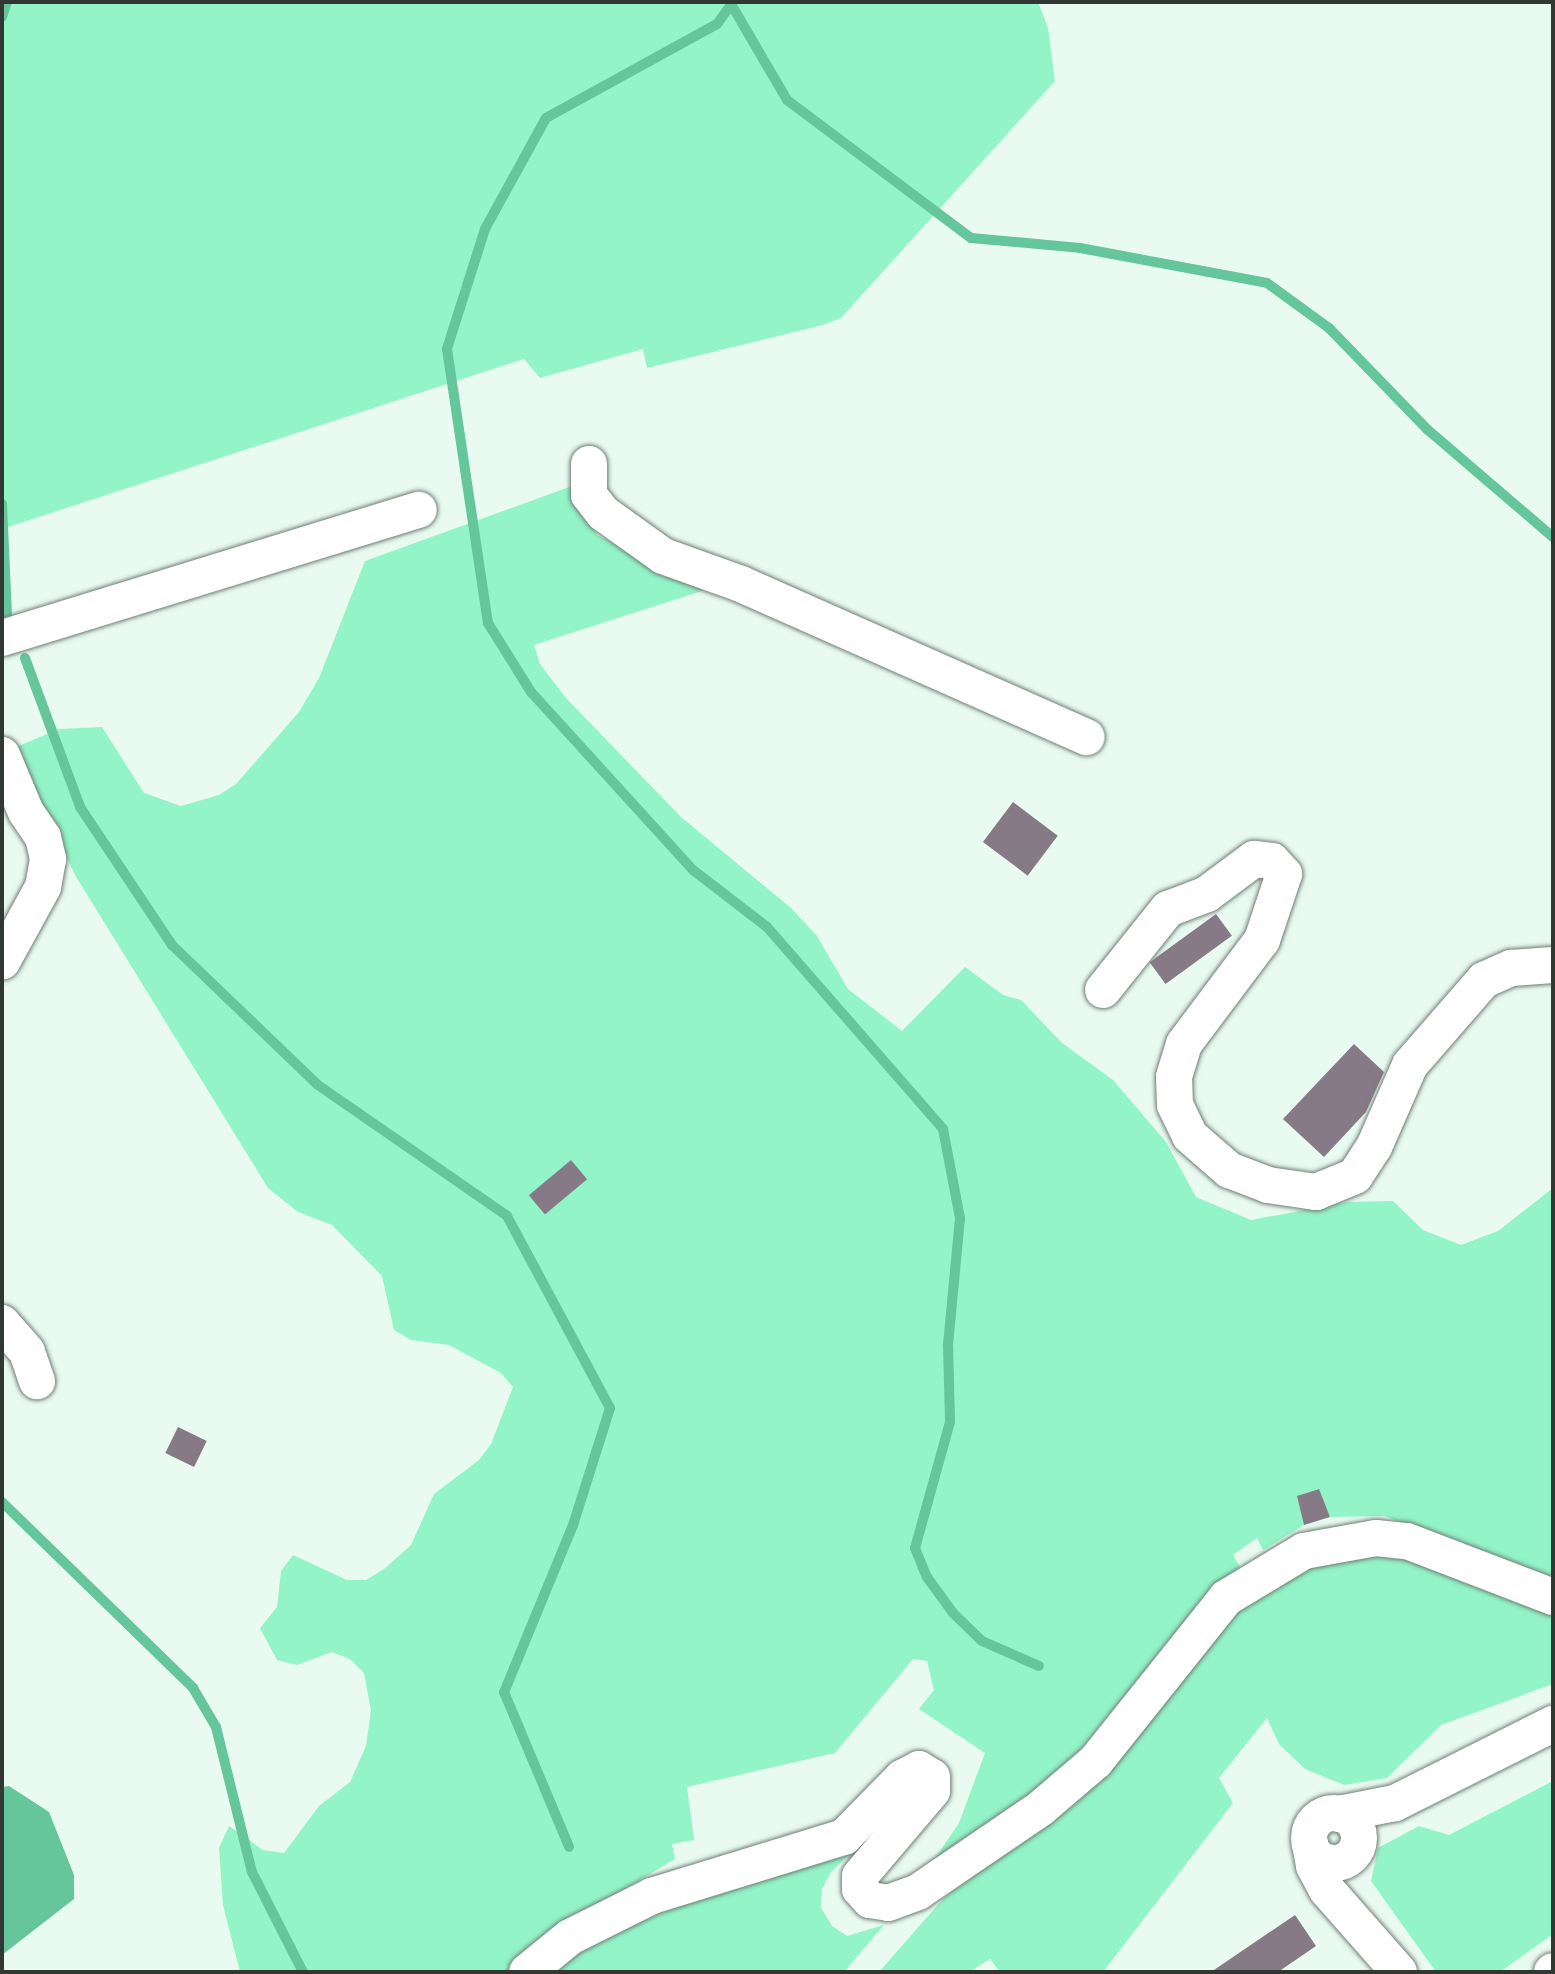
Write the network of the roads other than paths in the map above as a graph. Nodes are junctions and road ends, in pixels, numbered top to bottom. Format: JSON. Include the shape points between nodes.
{"nodes":[{"id":1,"x":589,"y":464,"type":"dead end"},
{"id":2,"x":419,"y":510,"type":"dead end"},
{"id":3,"x":2,"y":638,"type":"edge"},
{"id":4,"x":1087,"y":737,"type":"dead end"},
{"id":5,"x":2,"y":755,"type":"edge"},
{"id":6,"x":2,"y":962,"type":"edge"},
{"id":7,"x":1553,"y":965,"type":"edge"},
{"id":8,"x":1103,"y":990,"type":"dead end"},
{"id":9,"x":2,"y":1323,"type":"edge"},
{"id":10,"x":37,"y":1381,"type":"dead end"},
{"id":11,"x":1553,"y":1597,"type":"edge"},
{"id":12,"x":1553,"y":1724,"type":"edge"},
{"id":13,"x":1349,"y":1838,"type":"junction"},
{"id":14,"x":1364,"y":1927,"type":"junction"},
{"id":15,"x":527,"y":1972,"type":"edge"},
{"id":16,"x":1399,"y":1972,"type":"edge"}],
"edges":[{"from":1,"to":4,"type":"street","via":[[589,495],[603,513],[663,556],[741,584]]},
{"from":2,"to":3,"type":"street"},
{"from":5,"to":6,"type":"street","via":[[26,812],[43,837],[48,859],[43,887]]},
{"from":7,"to":8,"type":"street","via":[[1511,968],[1475,989],[1410,1065],[1374,1147],[1355,1176],[1316,1192],[1268,1185],[1229,1170],[1190,1136],[1175,1105],[1174,1077],[1184,1044],[1262,940],[1284,874],[1272,861],[1254,859],[1207,894],[1168,909]]},
{"from":9,"to":10,"type":"street","via":[[27,1352]]},
{"from":11,"to":15,"type":"street","via":[[1407,1541],[1376,1538],[1304,1551],[1226,1598],[1096,1761],[1041,1808],[918,1892],[888,1903],[870,1900],[860,1889],[860,1876],[932,1791],[932,1777],[919,1769],[902,1778],[844,1837],[652,1896],[570,1937]]},
{"from":12,"to":13,"type":"street","via":[[1395,1803]]},
{"from":13,"to":14,"type":"street"},
{"from":13,"to":14,"type":"street","via":[[1317,1820],[1310,1843],[1314,1866],[1327,1890]]},
{"from":14,"to":16,"type":"street"}]}
